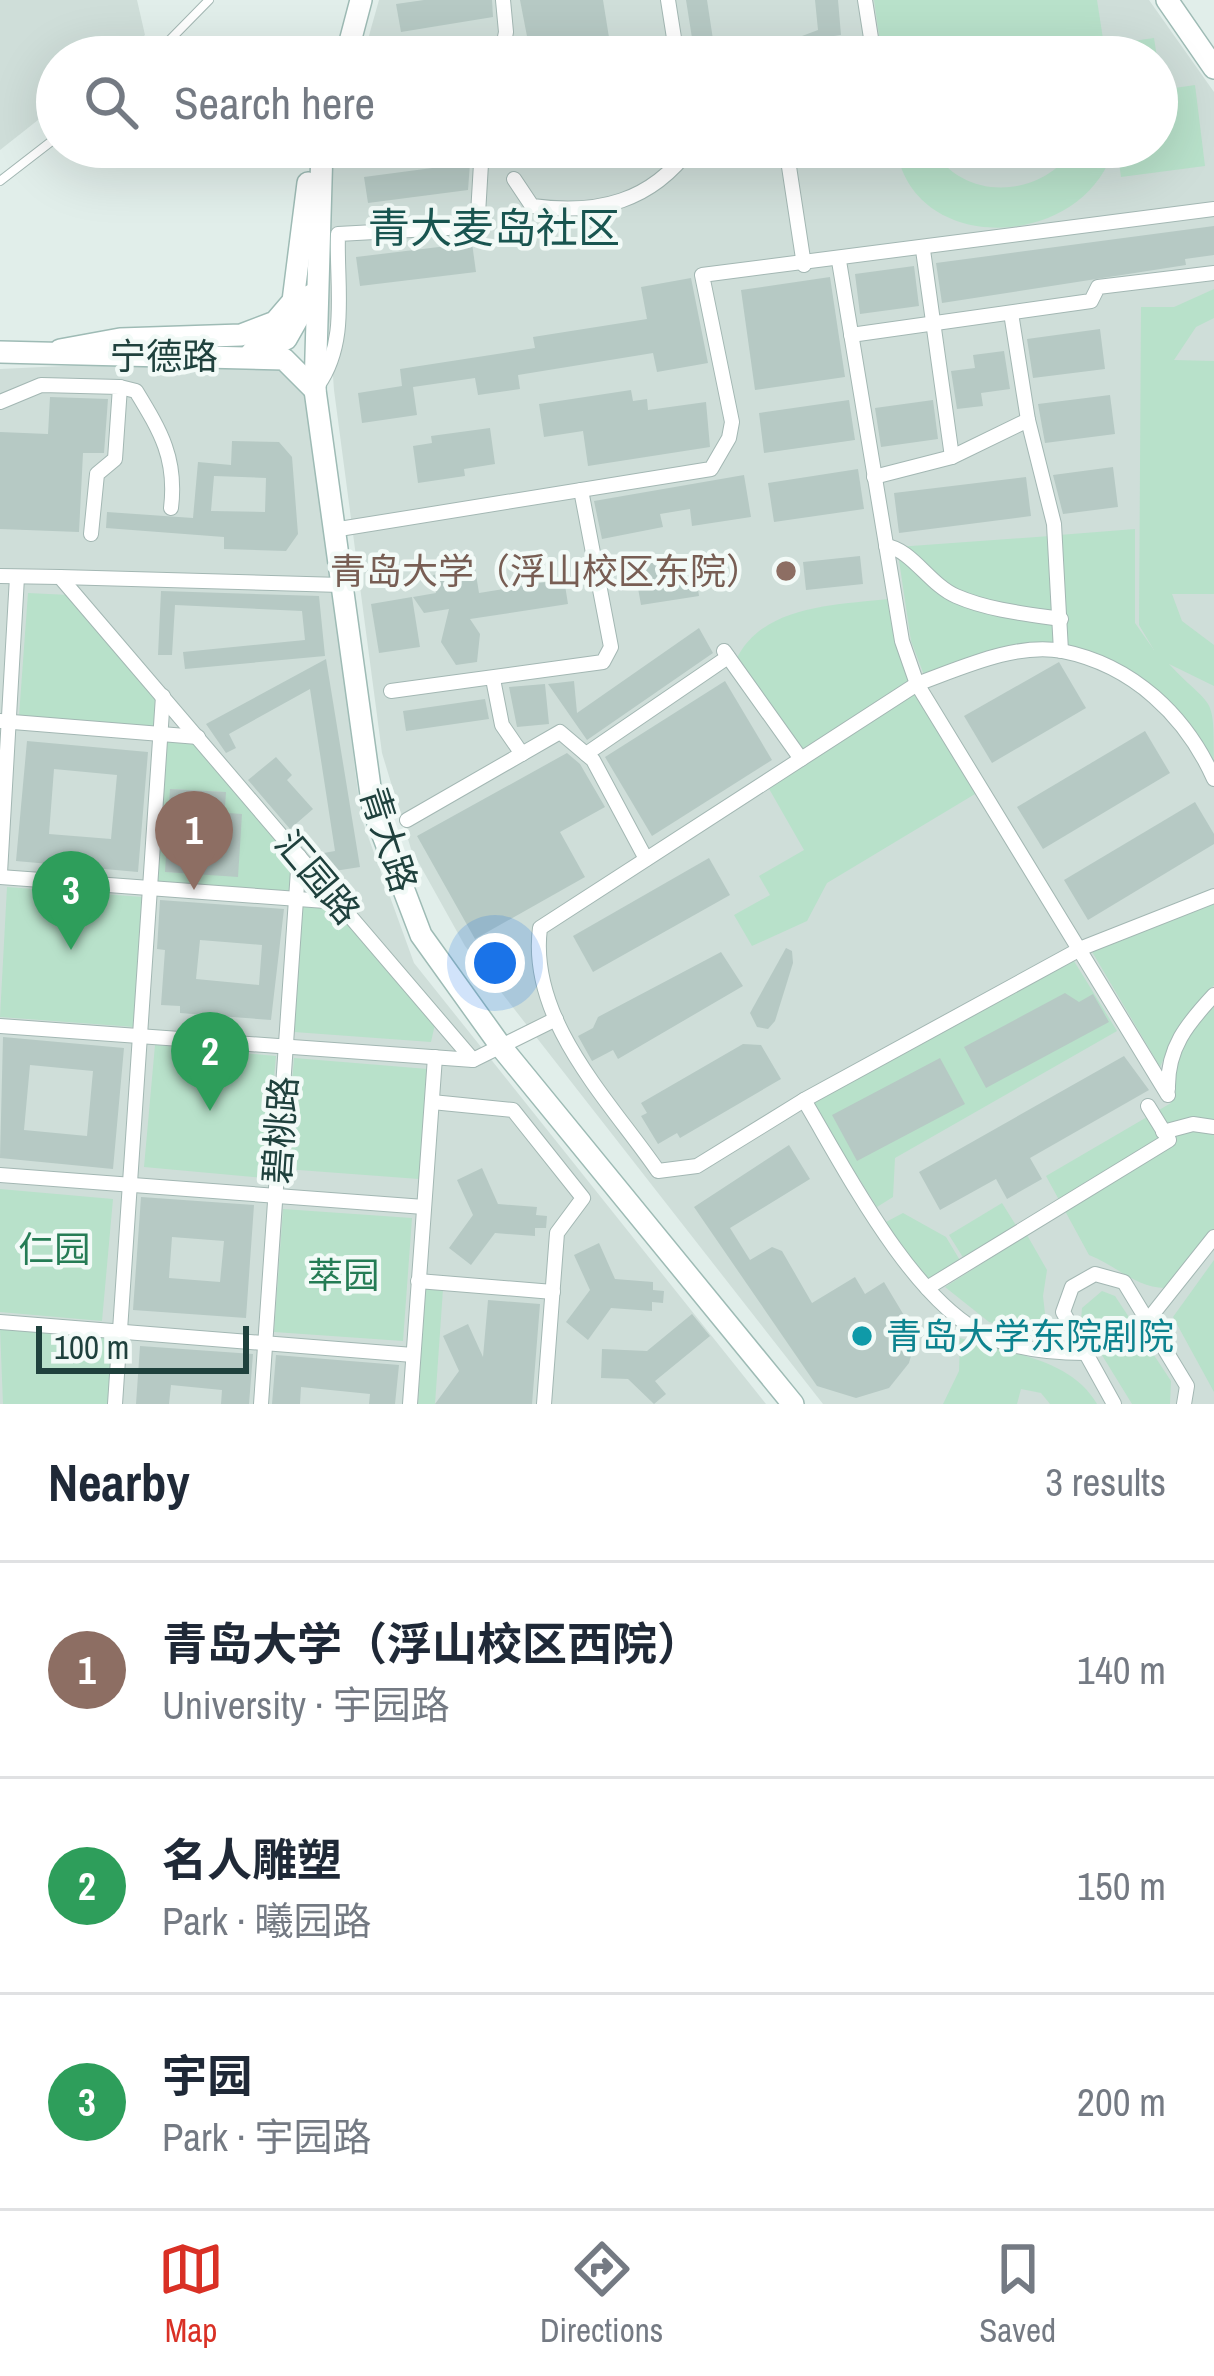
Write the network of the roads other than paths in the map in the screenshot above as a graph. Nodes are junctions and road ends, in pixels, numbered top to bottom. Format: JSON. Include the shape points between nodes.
{"nodes":[{"id":1,"x":209,"y":0,"type":"edge"},
{"id":2,"x":361,"y":0,"type":"edge"},
{"id":3,"x":503,"y":0,"type":"edge"},
{"id":4,"x":668,"y":0,"type":"edge"},
{"id":5,"x":866,"y":0,"type":"edge"},
{"id":6,"x":1167,"y":0,"type":"edge"},
{"id":7,"x":174,"y":36,"type":"edge"},
{"id":8,"x":352,"y":36,"type":"edge"},
{"id":9,"x":505,"y":36,"type":"edge"},
{"id":10,"x":674,"y":36,"type":"edge"},
{"id":11,"x":871,"y":36,"type":"edge"},
{"id":12,"x":1214,"y":68,"type":"edge"},
{"id":13,"x":36,"y":153,"type":"edge"},
{"id":14,"x":316,"y":168,"type":"edge"},
{"id":15,"x":320,"y":168,"type":"edge"},
{"id":16,"x":481,"y":168,"type":"edge"},
{"id":17,"x":676,"y":168,"type":"edge"},
{"id":18,"x":789,"y":168,"type":"edge"},
{"id":19,"x":514,"y":179,"type":"dead end"},
{"id":20,"x":0,"y":182,"type":"edge"},
{"id":21,"x":1214,"y":208,"type":"edge"},
{"id":22,"x":923,"y":250,"type":"junction"},
{"id":23,"x":839,"y":261,"type":"junction"},
{"id":24,"x":804,"y":263,"type":"junction"},
{"id":25,"x":1214,"y":273,"type":"edge"},
{"id":26,"x":317,"y":277,"type":"junction"},
{"id":27,"x":1011,"y":313,"type":"junction"},
{"id":28,"x":934,"y":324,"type":"junction"},
{"id":29,"x":851,"y":335,"type":"junction"},
{"id":30,"x":60,"y":350,"type":"junction"},
{"id":31,"x":0,"y":352,"type":"edge"},
{"id":32,"x":237,"y":356,"type":"junction"},
{"id":33,"x":120,"y":387,"type":"junction"},
{"id":34,"x":316,"y":389,"type":"junction"},
{"id":35,"x":0,"y":402,"type":"edge"},
{"id":36,"x":1028,"y":420,"type":"junction"},
{"id":37,"x":952,"y":457,"type":"junction"},
{"id":38,"x":874,"y":477,"type":"junction"},
{"id":39,"x":581,"y":490,"type":"junction"},
{"id":40,"x":171,"y":508,"type":"dead end"},
{"id":41,"x":333,"y":530,"type":"junction"},
{"id":42,"x":91,"y":534,"type":"dead end"},
{"id":43,"x":886,"y":546,"type":"junction"},
{"id":44,"x":0,"y":576,"type":"edge"},
{"id":45,"x":17,"y":577,"type":"junction"},
{"id":46,"x":60,"y":577,"type":"junction"},
{"id":47,"x":341,"y":585,"type":"junction"},
{"id":48,"x":1061,"y":619,"type":"junction"},
{"id":49,"x":1061,"y":651,"type":"junction"},
{"id":50,"x":493,"y":679,"type":"junction"},
{"id":51,"x":917,"y":684,"type":"junction"},
{"id":52,"x":391,"y":691,"type":"dead end"},
{"id":53,"x":163,"y":696,"type":"junction"},
{"id":54,"x":5,"y":721,"type":"edge"},
{"id":55,"x":160,"y":734,"type":"junction"},
{"id":56,"x":199,"y":737,"type":"junction"},
{"id":57,"x":522,"y":754,"type":"junction"},
{"id":58,"x":586,"y":754,"type":"junction"},
{"id":59,"x":801,"y":759,"type":"junction"},
{"id":60,"x":1214,"y":779,"type":"edge"},
{"id":61,"x":407,"y":820,"type":"dead end"},
{"id":62,"x":299,"y":856,"type":"junction"},
{"id":63,"x":646,"y":859,"type":"junction"},
{"id":64,"x":0,"y":875,"type":"edge"},
{"id":65,"x":150,"y":888,"type":"junction"},
{"id":66,"x":1214,"y":896,"type":"edge"},
{"id":67,"x":296,"y":899,"type":"junction"},
{"id":68,"x":339,"y":902,"type":"junction"},
{"id":69,"x":1082,"y":948,"type":"junction"},
{"id":70,"x":1214,"y":995,"type":"edge"},
{"id":71,"x":556,"y":1019,"type":"junction"},
{"id":72,"x":0,"y":1026,"type":"edge"},
{"id":73,"x":140,"y":1036,"type":"junction"},
{"id":74,"x":286,"y":1048,"type":"junction"},
{"id":75,"x":502,"y":1048,"type":"junction"},
{"id":76,"x":435,"y":1058,"type":"junction"},
{"id":77,"x":473,"y":1060,"type":"junction"},
{"id":78,"x":803,"y":1100,"type":"junction"},
{"id":79,"x":432,"y":1102,"type":"junction"},
{"id":80,"x":1148,"y":1106,"type":"dead end"},
{"id":81,"x":1214,"y":1127,"type":"edge"},
{"id":82,"x":1163,"y":1132,"type":"junction"},
{"id":83,"x":0,"y":1174,"type":"edge"},
{"id":84,"x":130,"y":1184,"type":"junction"},
{"id":85,"x":275,"y":1196,"type":"junction"},
{"id":86,"x":424,"y":1207,"type":"junction"},
{"id":87,"x":1214,"y":1239,"type":"edge"},
{"id":88,"x":418,"y":1281,"type":"junction"},
{"id":89,"x":927,"y":1288,"type":"junction"},
{"id":90,"x":553,"y":1292,"type":"junction"},
{"id":91,"x":1148,"y":1320,"type":"junction"},
{"id":92,"x":0,"y":1323,"type":"edge"},
{"id":93,"x":120,"y":1332,"type":"junction"},
{"id":94,"x":265,"y":1344,"type":"junction"},
{"id":95,"x":1085,"y":1353,"type":"junction"},
{"id":96,"x":412,"y":1355,"type":"junction"},
{"id":97,"x":115,"y":1404,"type":"edge"},
{"id":98,"x":261,"y":1404,"type":"edge"},
{"id":99,"x":410,"y":1404,"type":"edge"},
{"id":100,"x":544,"y":1404,"type":"edge"},
{"id":101,"x":793,"y":1404,"type":"edge"},
{"id":102,"x":1114,"y":1404,"type":"edge"},
{"id":103,"x":1184,"y":1404,"type":"edge"}],
"edges":[{"from":1,"to":7,"type":"lane"},
{"from":2,"to":8,"type":"street"},
{"from":3,"to":9,"type":"street"},
{"from":4,"to":10,"type":"street"},
{"from":5,"to":11,"type":"street"},
{"from":6,"to":12,"type":"street"},
{"from":13,"to":20,"type":"lane"},
{"from":14,"to":30,"type":"street","via":[[301,215],[293,301],[274,322],[241,335],[120,339]]},
{"from":15,"to":26,"type":"street","name":"青大路"},
{"from":16,"to":34,"type":"street","via":[[478,214],[448,228],[338,234],[338,334]]},
{"from":17,"to":19,"type":"street","via":[[617,205],[584,211],[532,206]]},
{"from":18,"to":24,"type":"street"},
{"from":21,"to":22,"type":"street"},
{"from":21,"to":24,"type":"street"},
{"from":22,"to":23,"type":"street"},
{"from":22,"to":28,"type":"street"},
{"from":23,"to":24,"type":"street"},
{"from":23,"to":29,"type":"street"},
{"from":24,"to":39,"type":"street","via":[[701,275],[732,422],[711,469]]},
{"from":25,"to":27,"type":"street","via":[[1098,287],[1091,301]]},
{"from":26,"to":32,"type":"street","via":[[286,339]]},
{"from":26,"to":34,"type":"street","name":"青大路"},
{"from":27,"to":28,"type":"street"},
{"from":27,"to":36,"type":"street"},
{"from":28,"to":29,"type":"street"},
{"from":28,"to":37,"type":"street"},
{"from":29,"to":38,"type":"street"},
{"from":30,"to":31,"type":"street","name":"宁德路"},
{"from":30,"to":32,"type":"street","name":"宁德路","via":[[103,358]]},
{"from":32,"to":34,"type":"street","name":"宁德路","via":[[284,358]]},
{"from":33,"to":35,"type":"street","via":[[41,386]]},
{"from":33,"to":40,"type":"street","via":[[136,391],[168,444]]},
{"from":33,"to":42,"type":"street","via":[[115,459],[97,474]]},
{"from":34,"to":41,"type":"street","name":"青大路"},
{"from":36,"to":37,"type":"street"},
{"from":36,"to":48,"type":"street","via":[[1054,524]]},
{"from":37,"to":38,"type":"street"},
{"from":38,"to":43,"type":"street"},
{"from":39,"to":41,"type":"street"},
{"from":39,"to":50,"type":"street","via":[[611,646],[603,662]]},
{"from":41,"to":47,"type":"street","name":"青大路"},
{"from":43,"to":48,"type":"street","via":[[957,597]]},
{"from":43,"to":51,"type":"street"},
{"from":44,"to":45,"type":"street"},
{"from":45,"to":46,"type":"street"},
{"from":45,"to":54,"type":"street"},
{"from":46,"to":47,"type":"street"},
{"from":46,"to":53,"type":"street","name":"汇园路"},
{"from":47,"to":75,"type":"street","name":"青大路","via":[[373,809],[421,935]]},
{"from":48,"to":49,"type":"street"},
{"from":49,"to":51,"type":"street","via":[[982,661]]},
{"from":49,"to":60,"type":"street","via":[[1120,673],[1172,710]]},
{"from":50,"to":52,"type":"street"},
{"from":50,"to":57,"type":"street","via":[[502,725]]},
{"from":51,"to":59,"type":"street"},
{"from":51,"to":69,"type":"street"},
{"from":53,"to":55,"type":"street"},
{"from":53,"to":56,"type":"street","name":"汇园路"},
{"from":54,"to":55,"type":"street"},
{"from":54,"to":64,"type":"street"},
{"from":55,"to":56,"type":"street"},
{"from":55,"to":65,"type":"street"},
{"from":56,"to":62,"type":"street","name":"汇园路"},
{"from":57,"to":58,"type":"street","via":[[560,732]]},
{"from":57,"to":61,"type":"street"},
{"from":58,"to":59,"type":"street","via":[[725,653]]},
{"from":58,"to":63,"type":"street"},
{"from":59,"to":63,"type":"street"},
{"from":62,"to":67,"type":"street","name":"碧桃路"},
{"from":62,"to":68,"type":"street","name":"汇园路"},
{"from":63,"to":71,"type":"street","via":[[540,928],[536,962]]},
{"from":64,"to":65,"type":"street"},
{"from":65,"to":67,"type":"street"},
{"from":65,"to":73,"type":"street"},
{"from":66,"to":69,"type":"street"},
{"from":67,"to":68,"type":"street"},
{"from":67,"to":74,"type":"street","name":"碧桃路"},
{"from":68,"to":77,"type":"street","name":"汇园路"},
{"from":69,"to":70,"type":"street","via":[[1168,1095],[1167,1064],[1183,1028]]},
{"from":69,"to":78,"type":"street"},
{"from":71,"to":75,"type":"street"},
{"from":71,"to":78,"type":"street","via":[[658,1171],[697,1166]]},
{"from":72,"to":73,"type":"street"},
{"from":73,"to":74,"type":"street"},
{"from":73,"to":84,"type":"street"},
{"from":74,"to":76,"type":"street"},
{"from":74,"to":85,"type":"street","name":"碧桃路"},
{"from":75,"to":77,"type":"street"},
{"from":75,"to":101,"type":"street","name":"青大路"},
{"from":76,"to":77,"type":"street"},
{"from":76,"to":79,"type":"street"},
{"from":78,"to":89,"type":"street"},
{"from":79,"to":86,"type":"street"},
{"from":79,"to":90,"type":"street","via":[[513,1110],[583,1198],[557,1233]]},
{"from":80,"to":82,"type":"street"},
{"from":81,"to":82,"type":"street"},
{"from":82,"to":89,"type":"street","via":[[1169,1140]]},
{"from":83,"to":84,"type":"street"},
{"from":84,"to":85,"type":"street"},
{"from":84,"to":93,"type":"street"},
{"from":85,"to":86,"type":"street"},
{"from":85,"to":94,"type":"street","name":"碧桃路"},
{"from":86,"to":88,"type":"street"},
{"from":87,"to":91,"type":"street"},
{"from":88,"to":90,"type":"street"},
{"from":88,"to":96,"type":"street"},
{"from":89,"to":95,"type":"street","via":[[983,1335]]},
{"from":90,"to":100,"type":"street"},
{"from":91,"to":95,"type":"street","via":[[1124,1282],[1095,1274],[1072,1287],[1063,1312]]},
{"from":91,"to":103,"type":"street","via":[[1187,1386]]},
{"from":92,"to":93,"type":"street"},
{"from":93,"to":94,"type":"street"},
{"from":93,"to":97,"type":"street"},
{"from":94,"to":96,"type":"street"},
{"from":94,"to":98,"type":"street","name":"碧桃路"},
{"from":95,"to":102,"type":"street"},
{"from":96,"to":99,"type":"street"}]}
